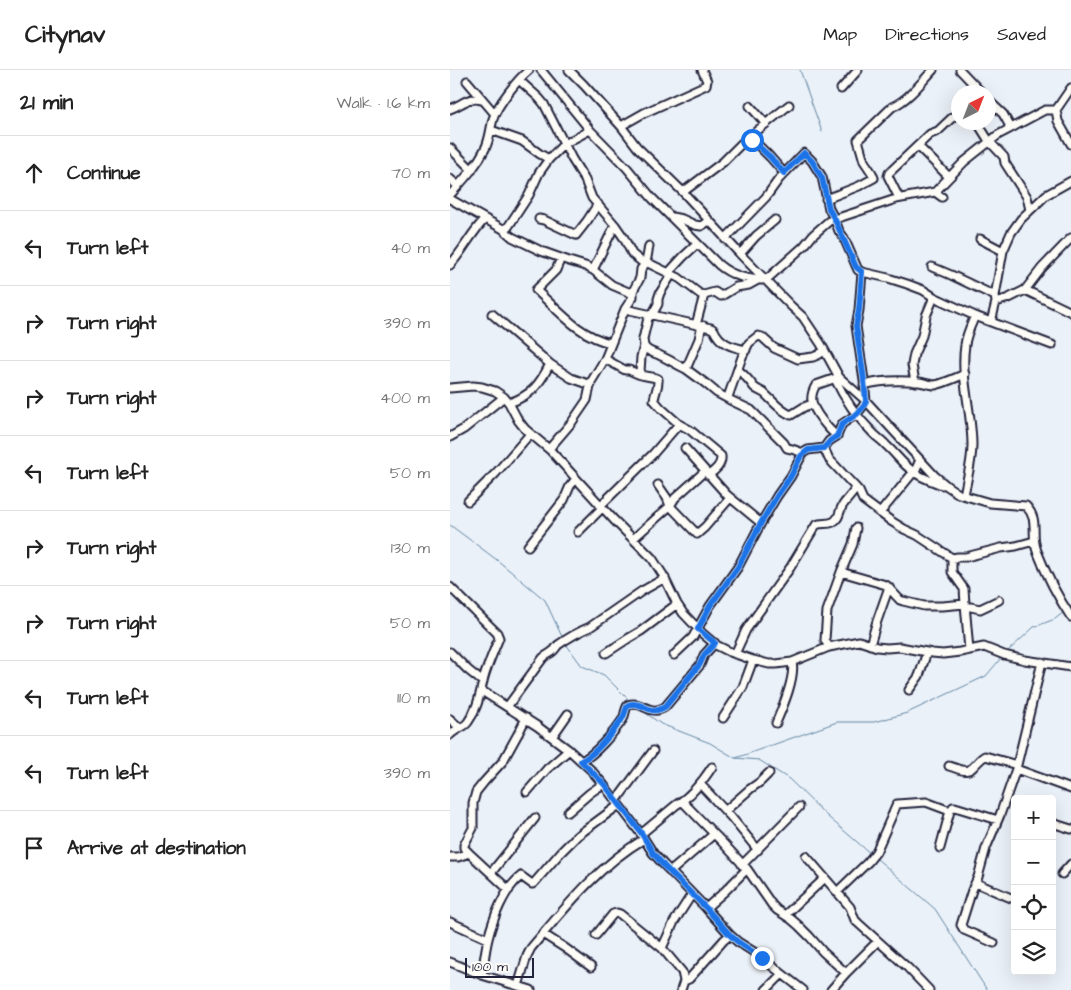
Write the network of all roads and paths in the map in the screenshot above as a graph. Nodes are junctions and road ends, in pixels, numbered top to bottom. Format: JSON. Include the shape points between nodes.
{"nodes":[{"id":1,"x":529,"y":70,"type":"edge"},
{"id":2,"x":541,"y":70,"type":"edge"},
{"id":3,"x":569,"y":70,"type":"edge"},
{"id":4,"x":703,"y":70,"type":"edge"},
{"id":5,"x":858,"y":70,"type":"edge"},
{"id":6,"x":933,"y":70,"type":"edge"},
{"id":7,"x":960,"y":70,"type":"edge"},
{"id":8,"x":519,"y":80,"type":"junction"},
{"id":9,"x":467,"y":81,"type":"dead end"},
{"id":10,"x":972,"y":85,"type":"edge"},
{"id":11,"x":1071,"y":88,"type":"edge"},
{"id":12,"x":840,"y":89,"type":"dead end"},
{"id":13,"x":482,"y":100,"type":"junction"},
{"id":14,"x":789,"y":105,"type":"dead end"},
{"id":15,"x":750,"y":106,"type":"dead end"},
{"id":16,"x":996,"y":107,"type":"edge"},
{"id":17,"x":450,"y":109,"type":"edge"},
{"id":18,"x":1056,"y":110,"type":"junction"},
{"id":19,"x":495,"y":114,"type":"junction"},
{"id":20,"x":951,"y":119,"type":"edge"},
{"id":21,"x":766,"y":124,"type":"junction"},
{"id":22,"x":620,"y":126,"type":"junction"},
{"id":23,"x":1011,"y":128,"type":"junction"},
{"id":24,"x":490,"y":130,"type":"junction"},
{"id":25,"x":590,"y":130,"type":"junction"},
{"id":26,"x":982,"y":130,"type":"edge"},
{"id":27,"x":750,"y":137,"type":"junction"},
{"id":28,"x":989,"y":141,"type":"junction"},
{"id":29,"x":565,"y":144,"type":"junction"},
{"id":30,"x":1071,"y":144,"type":"edge"},
{"id":31,"x":918,"y":146,"type":"junction"},
{"id":32,"x":450,"y":148,"type":"edge"},
{"id":33,"x":549,"y":159,"type":"junction"},
{"id":34,"x":472,"y":170,"type":"junction"},
{"id":35,"x":784,"y":173,"type":"junction"},
{"id":36,"x":949,"y":177,"type":"junction"},
{"id":37,"x":450,"y":179,"type":"edge"},
{"id":38,"x":1071,"y":181,"type":"edge"},
{"id":39,"x":458,"y":186,"type":"junction"},
{"id":40,"x":683,"y":192,"type":"junction"},
{"id":41,"x":935,"y":192,"type":"junction"},
{"id":42,"x":450,"y":197,"type":"edge"},
{"id":43,"x":942,"y":197,"type":"dead end"},
{"id":44,"x":899,"y":198,"type":"junction"},
{"id":45,"x":826,"y":199,"type":"junction"},
{"id":46,"x":598,"y":204,"type":"junction"},
{"id":47,"x":1030,"y":210,"type":"junction"},
{"id":48,"x":671,"y":217,"type":"junction"},
{"id":49,"x":539,"y":219,"type":"dead end"},
{"id":50,"x":485,"y":220,"type":"junction"},
{"id":51,"x":775,"y":220,"type":"dead end"},
{"id":52,"x":835,"y":220,"type":"junction"},
{"id":53,"x":709,"y":221,"type":"junction"},
{"id":54,"x":615,"y":225,"type":"junction"},
{"id":55,"x":503,"y":229,"type":"junction"},
{"id":56,"x":1071,"y":238,"type":"edge"},
{"id":57,"x":725,"y":239,"type":"junction"},
{"id":58,"x":980,"y":239,"type":"dead end"},
{"id":59,"x":697,"y":244,"type":"junction"},
{"id":60,"x":649,"y":246,"type":"dead end"},
{"id":61,"x":1003,"y":251,"type":"junction"},
{"id":62,"x":740,"y":254,"type":"junction"},
{"id":63,"x":561,"y":258,"type":"junction"},
{"id":64,"x":646,"y":262,"type":"junction"},
{"id":65,"x":450,"y":266,"type":"edge"},
{"id":66,"x":932,"y":267,"type":"dead end"},
{"id":67,"x":593,"y":270,"type":"junction"},
{"id":68,"x":862,"y":272,"type":"junction"},
{"id":69,"x":672,"y":274,"type":"junction"},
{"id":70,"x":758,"y":280,"type":"junction"},
{"id":71,"x":766,"y":280,"type":"junction"},
{"id":72,"x":1025,"y":290,"type":"junction"},
{"id":73,"x":632,"y":294,"type":"junction"},
{"id":74,"x":704,"y":295,"type":"junction"},
{"id":75,"x":934,"y":297,"type":"junction"},
{"id":76,"x":996,"y":299,"type":"junction"},
{"id":77,"x":625,"y":309,"type":"junction"},
{"id":78,"x":1071,"y":312,"type":"edge"},
{"id":79,"x":492,"y":314,"type":"dead end"},
{"id":80,"x":652,"y":315,"type":"junction"},
{"id":81,"x":975,"y":316,"type":"junction"},
{"id":82,"x":991,"y":322,"type":"junction"},
{"id":83,"x":696,"y":324,"type":"junction"},
{"id":84,"x":704,"y":326,"type":"junction"},
{"id":85,"x":611,"y":343,"type":"junction"},
{"id":86,"x":1052,"y":345,"type":"dead end"},
{"id":87,"x":644,"y":346,"type":"junction"},
{"id":88,"x":746,"y":350,"type":"junction"},
{"id":89,"x":824,"y":351,"type":"junction"},
{"id":90,"x":605,"y":359,"type":"junction"},
{"id":91,"x":550,"y":364,"type":"junction"},
{"id":92,"x":686,"y":369,"type":"junction"},
{"id":93,"x":738,"y":370,"type":"junction"},
{"id":94,"x":638,"y":374,"type":"junction"},
{"id":95,"x":965,"y":374,"type":"junction"},
{"id":96,"x":837,"y":378,"type":"junction"},
{"id":97,"x":915,"y":382,"type":"junction"},
{"id":98,"x":846,"y":384,"type":"junction"},
{"id":99,"x":591,"y":385,"type":"junction"},
{"id":100,"x":864,"y":385,"type":"junction"},
{"id":101,"x":450,"y":388,"type":"edge"},
{"id":102,"x":840,"y":390,"type":"junction"},
{"id":103,"x":507,"y":400,"type":"junction"},
{"id":104,"x":730,"y":400,"type":"junction"},
{"id":105,"x":866,"y":401,"type":"junction"},
{"id":106,"x":812,"y":404,"type":"junction"},
{"id":107,"x":857,"y":414,"type":"junction"},
{"id":108,"x":679,"y":424,"type":"junction"},
{"id":109,"x":530,"y":434,"type":"junction"},
{"id":110,"x":837,"y":436,"type":"junction"},
{"id":111,"x":450,"y":437,"type":"edge"},
{"id":112,"x":685,"y":448,"type":"dead end"},
{"id":113,"x":824,"y":448,"type":"junction"},
{"id":114,"x":549,"y":449,"type":"junction"},
{"id":115,"x":803,"y":453,"type":"junction"},
{"id":116,"x":920,"y":460,"type":"junction"},
{"id":117,"x":913,"y":472,"type":"junction"},
{"id":118,"x":706,"y":473,"type":"junction"},
{"id":119,"x":576,"y":479,"type":"junction"},
{"id":120,"x":658,"y":485,"type":"dead end"},
{"id":121,"x":947,"y":486,"type":"junction"},
{"id":122,"x":856,"y":488,"type":"junction"},
{"id":123,"x":964,"y":495,"type":"junction"},
{"id":124,"x":730,"y":498,"type":"junction"},
{"id":125,"x":468,"y":501,"type":"dead end"},
{"id":126,"x":670,"y":506,"type":"junction"},
{"id":127,"x":601,"y":507,"type":"junction"},
{"id":128,"x":880,"y":513,"type":"junction"},
{"id":129,"x":761,"y":523,"type":"junction"},
{"id":130,"x":856,"y":528,"type":"dead end"},
{"id":131,"x":578,"y":532,"type":"dead end"},
{"id":132,"x":633,"y":538,"type":"junction"},
{"id":133,"x":1034,"y":542,"type":"junction"},
{"id":134,"x":528,"y":546,"type":"dead end"},
{"id":135,"x":952,"y":558,"type":"junction"},
{"id":136,"x":841,"y":572,"type":"junction"},
{"id":137,"x":665,"y":578,"type":"junction"},
{"id":138,"x":889,"y":587,"type":"junction"},
{"id":139,"x":450,"y":588,"type":"edge"},
{"id":140,"x":999,"y":600,"type":"dead end"},
{"id":141,"x":677,"y":604,"type":"junction"},
{"id":142,"x":965,"y":606,"type":"junction"},
{"id":143,"x":1071,"y":617,"type":"edge"},
{"id":144,"x":698,"y":629,"type":"junction"},
{"id":145,"x":715,"y":643,"type":"junction"},
{"id":146,"x":870,"y":644,"type":"junction"},
{"id":147,"x":828,"y":647,"type":"junction"},
{"id":148,"x":970,"y":650,"type":"junction"},
{"id":149,"x":450,"y":652,"type":"edge"},
{"id":150,"x":927,"y":652,"type":"junction"},
{"id":151,"x":606,"y":654,"type":"dead end"},
{"id":152,"x":735,"y":654,"type":"junction"},
{"id":153,"x":674,"y":656,"type":"dead end"},
{"id":154,"x":753,"y":660,"type":"junction"},
{"id":155,"x":792,"y":662,"type":"junction"},
{"id":156,"x":1042,"y":662,"type":"junction"},
{"id":157,"x":1071,"y":667,"type":"edge"},
{"id":158,"x":483,"y":682,"type":"junction"},
{"id":159,"x":909,"y":690,"type":"dead end"},
{"id":160,"x":482,"y":691,"type":"junction"},
{"id":161,"x":507,"y":707,"type":"junction"},
{"id":162,"x":568,"y":714,"type":"dead end"},
{"id":163,"x":526,"y":718,"type":"junction"},
{"id":164,"x":723,"y":718,"type":"dead end"},
{"id":165,"x":450,"y":719,"type":"edge"},
{"id":166,"x":776,"y":724,"type":"dead end"},
{"id":167,"x":460,"y":728,"type":"junction"},
{"id":168,"x":450,"y":735,"type":"edge"},
{"id":169,"x":552,"y":738,"type":"junction"},
{"id":170,"x":568,"y":750,"type":"junction"},
{"id":171,"x":653,"y":751,"type":"dead end"},
{"id":172,"x":581,"y":761,"type":"junction"},
{"id":173,"x":948,"y":766,"type":"dead end"},
{"id":174,"x":712,"y":767,"type":"dead end"},
{"id":175,"x":1017,"y":767,"type":"junction"},
{"id":176,"x":769,"y":773,"type":"dead end"},
{"id":177,"x":604,"y":784,"type":"junction"},
{"id":178,"x":700,"y":784,"type":"junction"},
{"id":179,"x":1071,"y":789,"type":"edge"},
{"id":180,"x":527,"y":792,"type":"dead end"},
{"id":181,"x":682,"y":801,"type":"junction"},
{"id":182,"x":617,"y":803,"type":"junction"},
{"id":183,"x":800,"y":807,"type":"dead end"},
{"id":184,"x":725,"y":810,"type":"junction"},
{"id":185,"x":950,"y":811,"type":"junction"},
{"id":186,"x":568,"y":812,"type":"dead end"},
{"id":187,"x":535,"y":818,"type":"dead end"},
{"id":188,"x":998,"y":820,"type":"junction"},
{"id":189,"x":1056,"y":824,"type":"edge"},
{"id":190,"x":1071,"y":829,"type":"edge"},
{"id":191,"x":714,"y":834,"type":"junction"},
{"id":192,"x":643,"y":836,"type":"junction"},
{"id":193,"x":940,"y":848,"type":"dead end"},
{"id":194,"x":758,"y":850,"type":"junction"},
{"id":195,"x":468,"y":853,"type":"junction"},
{"id":196,"x":806,"y":856,"type":"dead end"},
{"id":197,"x":450,"y":857,"type":"edge"},
{"id":198,"x":1071,"y":864,"type":"edge"},
{"id":199,"x":745,"y":867,"type":"junction"},
{"id":200,"x":670,"y":872,"type":"junction"},
{"id":201,"x":491,"y":873,"type":"junction"},
{"id":202,"x":1062,"y":874,"type":"dead end"},
{"id":203,"x":825,"y":878,"type":"junction"},
{"id":204,"x":976,"y":883,"type":"junction"},
{"id":205,"x":508,"y":890,"type":"junction"},
{"id":206,"x":837,"y":892,"type":"junction"},
{"id":207,"x":692,"y":894,"type":"junction"},
{"id":208,"x":1011,"y":898,"type":"dead end"},
{"id":209,"x":706,"y":908,"type":"junction"},
{"id":210,"x":784,"y":915,"type":"junction"},
{"id":211,"x":450,"y":922,"type":"edge"},
{"id":212,"x":543,"y":934,"type":"junction"},
{"id":213,"x":596,"y":935,"type":"dead end"},
{"id":214,"x":730,"y":935,"type":"junction"},
{"id":215,"x":488,"y":939,"type":"junction"},
{"id":216,"x":878,"y":941,"type":"junction"},
{"id":217,"x":994,"y":943,"type":"dead end"},
{"id":218,"x":662,"y":948,"type":"junction"},
{"id":219,"x":450,"y":962,"type":"edge"},
{"id":220,"x":591,"y":967,"type":"dead end"},
{"id":221,"x":846,"y":973,"type":"junction"},
{"id":222,"x":782,"y":974,"type":"junction"},
{"id":223,"x":482,"y":975,"type":"junction"},
{"id":224,"x":684,"y":981,"type":"junction"},
{"id":225,"x":518,"y":986,"type":"junction"},
{"id":226,"x":532,"y":990,"type":"edge"},
{"id":227,"x":681,"y":990,"type":"edge"},
{"id":228,"x":766,"y":990,"type":"edge"},
{"id":229,"x":803,"y":990,"type":"edge"},
{"id":230,"x":831,"y":990,"type":"edge"},
{"id":231,"x":929,"y":990,"type":"edge"}],
"edges":[{"from":1,"to":8,"type":"street"},
{"from":2,"to":25,"type":"street"},
{"from":3,"to":22,"type":"street"},
{"from":4,"to":22,"type":"street","via":[[706,85]]},
{"from":5,"to":12,"type":"street"},
{"from":6,"to":45,"type":"street","via":[[858,140],[864,161],[874,178]]},
{"from":7,"to":10,"type":"street"},
{"from":8,"to":19,"type":"street"},
{"from":8,"to":29,"type":"street","via":[[544,104]]},
{"from":9,"to":13,"type":"street"},
{"from":11,"to":18,"type":"street"},
{"from":13,"to":17,"type":"street","via":[[474,97]]},
{"from":13,"to":19,"type":"street"},
{"from":14,"to":21,"type":"street"},
{"from":15,"to":21,"type":"street"},
{"from":16,"to":23,"type":"street"},
{"from":18,"to":23,"type":"street","via":[[1045,110]]},
{"from":18,"to":30,"type":"street","via":[[1058,121]]},
{"from":19,"to":24,"type":"street"},
{"from":20,"to":31,"type":"street"},
{"from":21,"to":27,"type":"street"},
{"from":22,"to":40,"type":"street"},
{"from":23,"to":28,"type":"street"},
{"from":24,"to":33,"type":"street","via":[[522,141]]},
{"from":24,"to":34,"type":"street","via":[[489,140]]},
{"from":25,"to":29,"type":"street"},
{"from":25,"to":48,"type":"street"},
{"from":26,"to":28,"type":"street"},
{"from":27,"to":35,"type":"street"},
{"from":27,"to":40,"type":"street"},
{"from":28,"to":36,"type":"street"},
{"from":28,"to":47,"type":"street","via":[[1004,157],[1027,197]]},
{"from":29,"to":33,"type":"street"},
{"from":29,"to":46,"type":"street"},
{"from":31,"to":36,"type":"street"},
{"from":31,"to":44,"type":"street","via":[[889,173]]},
{"from":32,"to":34,"type":"street"},
{"from":33,"to":55,"type":"street","via":[[513,221]]},
{"from":34,"to":39,"type":"street"},
{"from":35,"to":45,"type":"street","via":[[804,153],[822,178]]},
{"from":35,"to":57,"type":"street","via":[[766,197]]},
{"from":36,"to":41,"type":"street"},
{"from":37,"to":39,"type":"street"},
{"from":38,"to":47,"type":"street","via":[[1053,190]]},
{"from":39,"to":42,"type":"street"},
{"from":40,"to":53,"type":"street"},
{"from":41,"to":43,"type":"street"},
{"from":41,"to":44,"type":"street"},
{"from":42,"to":50,"type":"street"},
{"from":44,"to":52,"type":"street"},
{"from":45,"to":52,"type":"street"},
{"from":46,"to":49,"type":"street","via":[[576,235]]},
{"from":46,"to":54,"type":"street"},
{"from":47,"to":61,"type":"street","via":[[1011,233]]},
{"from":48,"to":53,"type":"street","via":[[701,226]]},
{"from":48,"to":59,"type":"street"},
{"from":50,"to":55,"type":"street"},
{"from":50,"to":65,"type":"street"},
{"from":51,"to":62,"type":"street"},
{"from":52,"to":68,"type":"street","via":[[856,267]]},
{"from":52,"to":71,"type":"street","via":[[826,224]]},
{"from":53,"to":57,"type":"street"},
{"from":54,"to":64,"type":"street","via":[[632,254]]},
{"from":54,"to":67,"type":"street"},
{"from":55,"to":63,"type":"street","via":[[512,237]]},
{"from":56,"to":72,"type":"street"},
{"from":57,"to":62,"type":"street"},
{"from":58,"to":61,"type":"street"},
{"from":59,"to":69,"type":"street","via":[[673,267]]},
{"from":59,"to":70,"type":"street","via":[[728,272]]},
{"from":60,"to":64,"type":"street"},
{"from":61,"to":76,"type":"street"},
{"from":62,"to":71,"type":"street"},
{"from":63,"to":67,"type":"street"},
{"from":63,"to":85,"type":"street","via":[[556,270],[536,290],[587,334]]},
{"from":64,"to":69,"type":"street"},
{"from":64,"to":73,"type":"street"},
{"from":66,"to":76,"type":"street"},
{"from":67,"to":73,"type":"street"},
{"from":68,"to":75,"type":"street","via":[[907,284]]},
{"from":68,"to":100,"type":"street","via":[[856,326]]},
{"from":69,"to":74,"type":"street"},
{"from":69,"to":80,"type":"street"},
{"from":70,"to":71,"type":"street"},
{"from":70,"to":74,"type":"street","via":[[720,296],[715,292]]},
{"from":71,"to":89,"type":"street","via":[[807,321]]},
{"from":72,"to":76,"type":"street","via":[[1009,298]]},
{"from":72,"to":78,"type":"street"},
{"from":73,"to":77,"type":"street","via":[[632,300]]},
{"from":74,"to":83,"type":"street"},
{"from":75,"to":81,"type":"street"},
{"from":75,"to":97,"type":"street","via":[[914,354]]},
{"from":76,"to":82,"type":"street"},
{"from":77,"to":80,"type":"street"},
{"from":77,"to":85,"type":"street"},
{"from":79,"to":91,"type":"street"},
{"from":80,"to":83,"type":"street"},
{"from":80,"to":87,"type":"street","via":[[644,331]]},
{"from":81,"to":82,"type":"street"},
{"from":81,"to":95,"type":"street","via":[[964,345]]},
{"from":82,"to":86,"type":"street"},
{"from":83,"to":84,"type":"street"},
{"from":84,"to":88,"type":"street","via":[[714,330],[726,345]]},
{"from":84,"to":92,"type":"street","via":[[700,329]]},
{"from":85,"to":90,"type":"street"},
{"from":87,"to":92,"type":"street","via":[[647,351]]},
{"from":87,"to":94,"type":"street"},
{"from":88,"to":89,"type":"street","via":[[758,336],[798,359]]},
{"from":88,"to":93,"type":"street"},
{"from":89,"to":96,"type":"street"},
{"from":90,"to":94,"type":"street"},
{"from":90,"to":99,"type":"street"},
{"from":91,"to":99,"type":"street","via":[[571,378]]},
{"from":91,"to":103,"type":"street","via":[[543,378],[523,398]]},
{"from":92,"to":104,"type":"street"},
{"from":93,"to":104,"type":"street","via":[[728,394]]},
{"from":93,"to":106,"type":"street","via":[[758,391],[789,414]]},
{"from":94,"to":108,"type":"street","via":[[658,379],[654,400]]},
{"from":95,"to":97,"type":"street","via":[[935,385]]},
{"from":95,"to":123,"type":"street","via":[[972,447]]},
{"from":96,"to":98,"type":"street"},
{"from":96,"to":102,"type":"street"},
{"from":96,"to":106,"type":"street","via":[[816,386],[812,392]]},
{"from":97,"to":100,"type":"street"},
{"from":98,"to":102,"type":"street"},
{"from":98,"to":105,"type":"street"},
{"from":99,"to":114,"type":"street","via":[[582,408]]},
{"from":100,"to":105,"type":"street"},
{"from":101,"to":103,"type":"street","via":[[482,387]]},
{"from":102,"to":107,"type":"street"},
{"from":103,"to":109,"type":"street"},
{"from":103,"to":111,"type":"street"},
{"from":104,"to":115,"type":"street","via":[[751,410],[787,448]]},
{"from":105,"to":107,"type":"street"},
{"from":105,"to":116,"type":"street"},
{"from":106,"to":110,"type":"street"},
{"from":107,"to":110,"type":"street","via":[[842,424]]},
{"from":107,"to":117,"type":"street"},
{"from":108,"to":118,"type":"street","via":[[721,456],[719,466]]},
{"from":108,"to":127,"type":"street"},
{"from":109,"to":114,"type":"street"},
{"from":109,"to":125,"type":"street"},
{"from":110,"to":113,"type":"street"},
{"from":112,"to":118,"type":"street"},
{"from":113,"to":115,"type":"street"},
{"from":113,"to":122,"type":"street","via":[[829,459]]},
{"from":114,"to":119,"type":"street"},
{"from":115,"to":129,"type":"street"},
{"from":116,"to":117,"type":"street"},
{"from":116,"to":121,"type":"street"},
{"from":117,"to":121,"type":"street"},
{"from":117,"to":128,"type":"street"},
{"from":118,"to":124,"type":"street"},
{"from":118,"to":126,"type":"street","via":[[675,498]]},
{"from":119,"to":127,"type":"street"},
{"from":119,"to":134,"type":"street"},
{"from":120,"to":126,"type":"street"},
{"from":121,"to":123,"type":"street"},
{"from":122,"to":128,"type":"street","via":[[863,500]]},
{"from":122,"to":152,"type":"street","via":[[844,502],[835,521],[816,525],[746,630]]},
{"from":123,"to":133,"type":"street","via":[[990,503],[1026,506],[1034,518]]},
{"from":124,"to":126,"type":"street","via":[[697,534]]},
{"from":124,"to":129,"type":"street"},
{"from":126,"to":132,"type":"street"},
{"from":127,"to":131,"type":"street"},
{"from":127,"to":132,"type":"street"},
{"from":128,"to":135,"type":"street"},
{"from":129,"to":144,"type":"street","via":[[738,567]]},
{"from":130,"to":136,"type":"street"},
{"from":132,"to":137,"type":"street"},
{"from":133,"to":135,"type":"street"},
{"from":133,"to":143,"type":"street"},
{"from":135,"to":142,"type":"street","via":[[952,572],[964,588]]},
{"from":136,"to":138,"type":"street"},
{"from":136,"to":147,"type":"street","via":[[827,611],[825,640]]},
{"from":137,"to":141,"type":"street"},
{"from":137,"to":161,"type":"street","via":[[547,654]]},
{"from":138,"to":142,"type":"street","via":[[903,602],[924,606]]},
{"from":138,"to":146,"type":"street"},
{"from":139,"to":158,"type":"street","via":[[498,635]]},
{"from":140,"to":142,"type":"street","via":[[980,609]]},
{"from":141,"to":144,"type":"street"},
{"from":141,"to":151,"type":"street"},
{"from":142,"to":148,"type":"street"},
{"from":144,"to":145,"type":"street"},
{"from":144,"to":153,"type":"street"},
{"from":145,"to":152,"type":"street"},
{"from":145,"to":172,"type":"street","via":[[665,707],[656,711],[635,703],[627,707],[624,718],[602,744]]},
{"from":146,"to":147,"type":"street","via":[[859,641]]},
{"from":146,"to":150,"type":"street"},
{"from":147,"to":155,"type":"street"},
{"from":148,"to":150,"type":"street","via":[[943,654]]},
{"from":148,"to":156,"type":"street","via":[[984,647],[1004,655]]},
{"from":149,"to":158,"type":"street"},
{"from":150,"to":159,"type":"street","via":[[920,676]]},
{"from":152,"to":154,"type":"street"},
{"from":154,"to":155,"type":"street","via":[[769,664]]},
{"from":154,"to":164,"type":"street","via":[[743,687]]},
{"from":155,"to":166,"type":"street","via":[[790,684]]},
{"from":156,"to":157,"type":"street"},
{"from":156,"to":175,"type":"street"},
{"from":158,"to":160,"type":"street"},
{"from":160,"to":161,"type":"street"},
{"from":160,"to":167,"type":"street","via":[[467,724]]},
{"from":161,"to":163,"type":"street"},
{"from":162,"to":169,"type":"street"},
{"from":163,"to":169,"type":"street"},
{"from":163,"to":195,"type":"street","via":[[504,761],[476,792],[473,828],[464,845]]},
{"from":165,"to":167,"type":"street"},
{"from":167,"to":168,"type":"street"},
{"from":169,"to":170,"type":"street"},
{"from":170,"to":172,"type":"street"},
{"from":170,"to":180,"type":"street"},
{"from":171,"to":182,"type":"street"},
{"from":172,"to":177,"type":"street"},
{"from":173,"to":175,"type":"street","via":[[967,771],[984,756]]},
{"from":174,"to":178,"type":"street"},
{"from":175,"to":179,"type":"street"},
{"from":175,"to":188,"type":"street"},
{"from":176,"to":184,"type":"street"},
{"from":177,"to":182,"type":"street"},
{"from":177,"to":186,"type":"street"},
{"from":178,"to":181,"type":"street"},
{"from":178,"to":184,"type":"street"},
{"from":181,"to":191,"type":"street"},
{"from":181,"to":192,"type":"street"},
{"from":182,"to":192,"type":"street"},
{"from":182,"to":205,"type":"street","via":[[577,836],[534,883],[521,876]]},
{"from":183,"to":194,"type":"street"},
{"from":184,"to":194,"type":"street"},
{"from":185,"to":188,"type":"street","via":[[955,807]]},
{"from":185,"to":193,"type":"street"},
{"from":185,"to":206,"type":"street","via":[[926,802],[898,804],[876,852]]},
{"from":187,"to":201,"type":"street"},
{"from":188,"to":204,"type":"street"},
{"from":189,"to":190,"type":"street"},
{"from":191,"to":199,"type":"street"},
{"from":191,"to":200,"type":"street"},
{"from":192,"to":200,"type":"street"},
{"from":192,"to":212,"type":"street","via":[[588,882]]},
{"from":194,"to":199,"type":"street"},
{"from":195,"to":197,"type":"street"},
{"from":195,"to":201,"type":"street"},
{"from":196,"to":203,"type":"street"},
{"from":198,"to":202,"type":"street"},
{"from":199,"to":209,"type":"street"},
{"from":199,"to":210,"type":"street"},
{"from":200,"to":207,"type":"street"},
{"from":201,"to":205,"type":"street"},
{"from":203,"to":206,"type":"street"},
{"from":203,"to":210,"type":"street"},
{"from":204,"to":208,"type":"street"},
{"from":204,"to":217,"type":"street","via":[[961,927]]},
{"from":205,"to":215,"type":"street"},
{"from":206,"to":216,"type":"street","via":[[850,907],[855,920]]},
{"from":207,"to":209,"type":"street"},
{"from":207,"to":218,"type":"street"},
{"from":209,"to":214,"type":"street"},
{"from":210,"to":221,"type":"street"},
{"from":211,"to":215,"type":"street"},
{"from":212,"to":220,"type":"street"},
{"from":212,"to":225,"type":"street","via":[[527,956]]},
{"from":213,"to":218,"type":"street","via":[[617,913]]},
{"from":214,"to":222,"type":"street"},
{"from":214,"to":224,"type":"street"},
{"from":215,"to":223,"type":"street"},
{"from":216,"to":221,"type":"street"},
{"from":216,"to":231,"type":"street"},
{"from":218,"to":224,"type":"street","via":[[682,972]]},
{"from":219,"to":223,"type":"street"},
{"from":221,"to":230,"type":"street"},
{"from":222,"to":228,"type":"street"},
{"from":222,"to":229,"type":"street"},
{"from":223,"to":225,"type":"street"},
{"from":224,"to":227,"type":"street"},
{"from":225,"to":226,"type":"street"}]}
